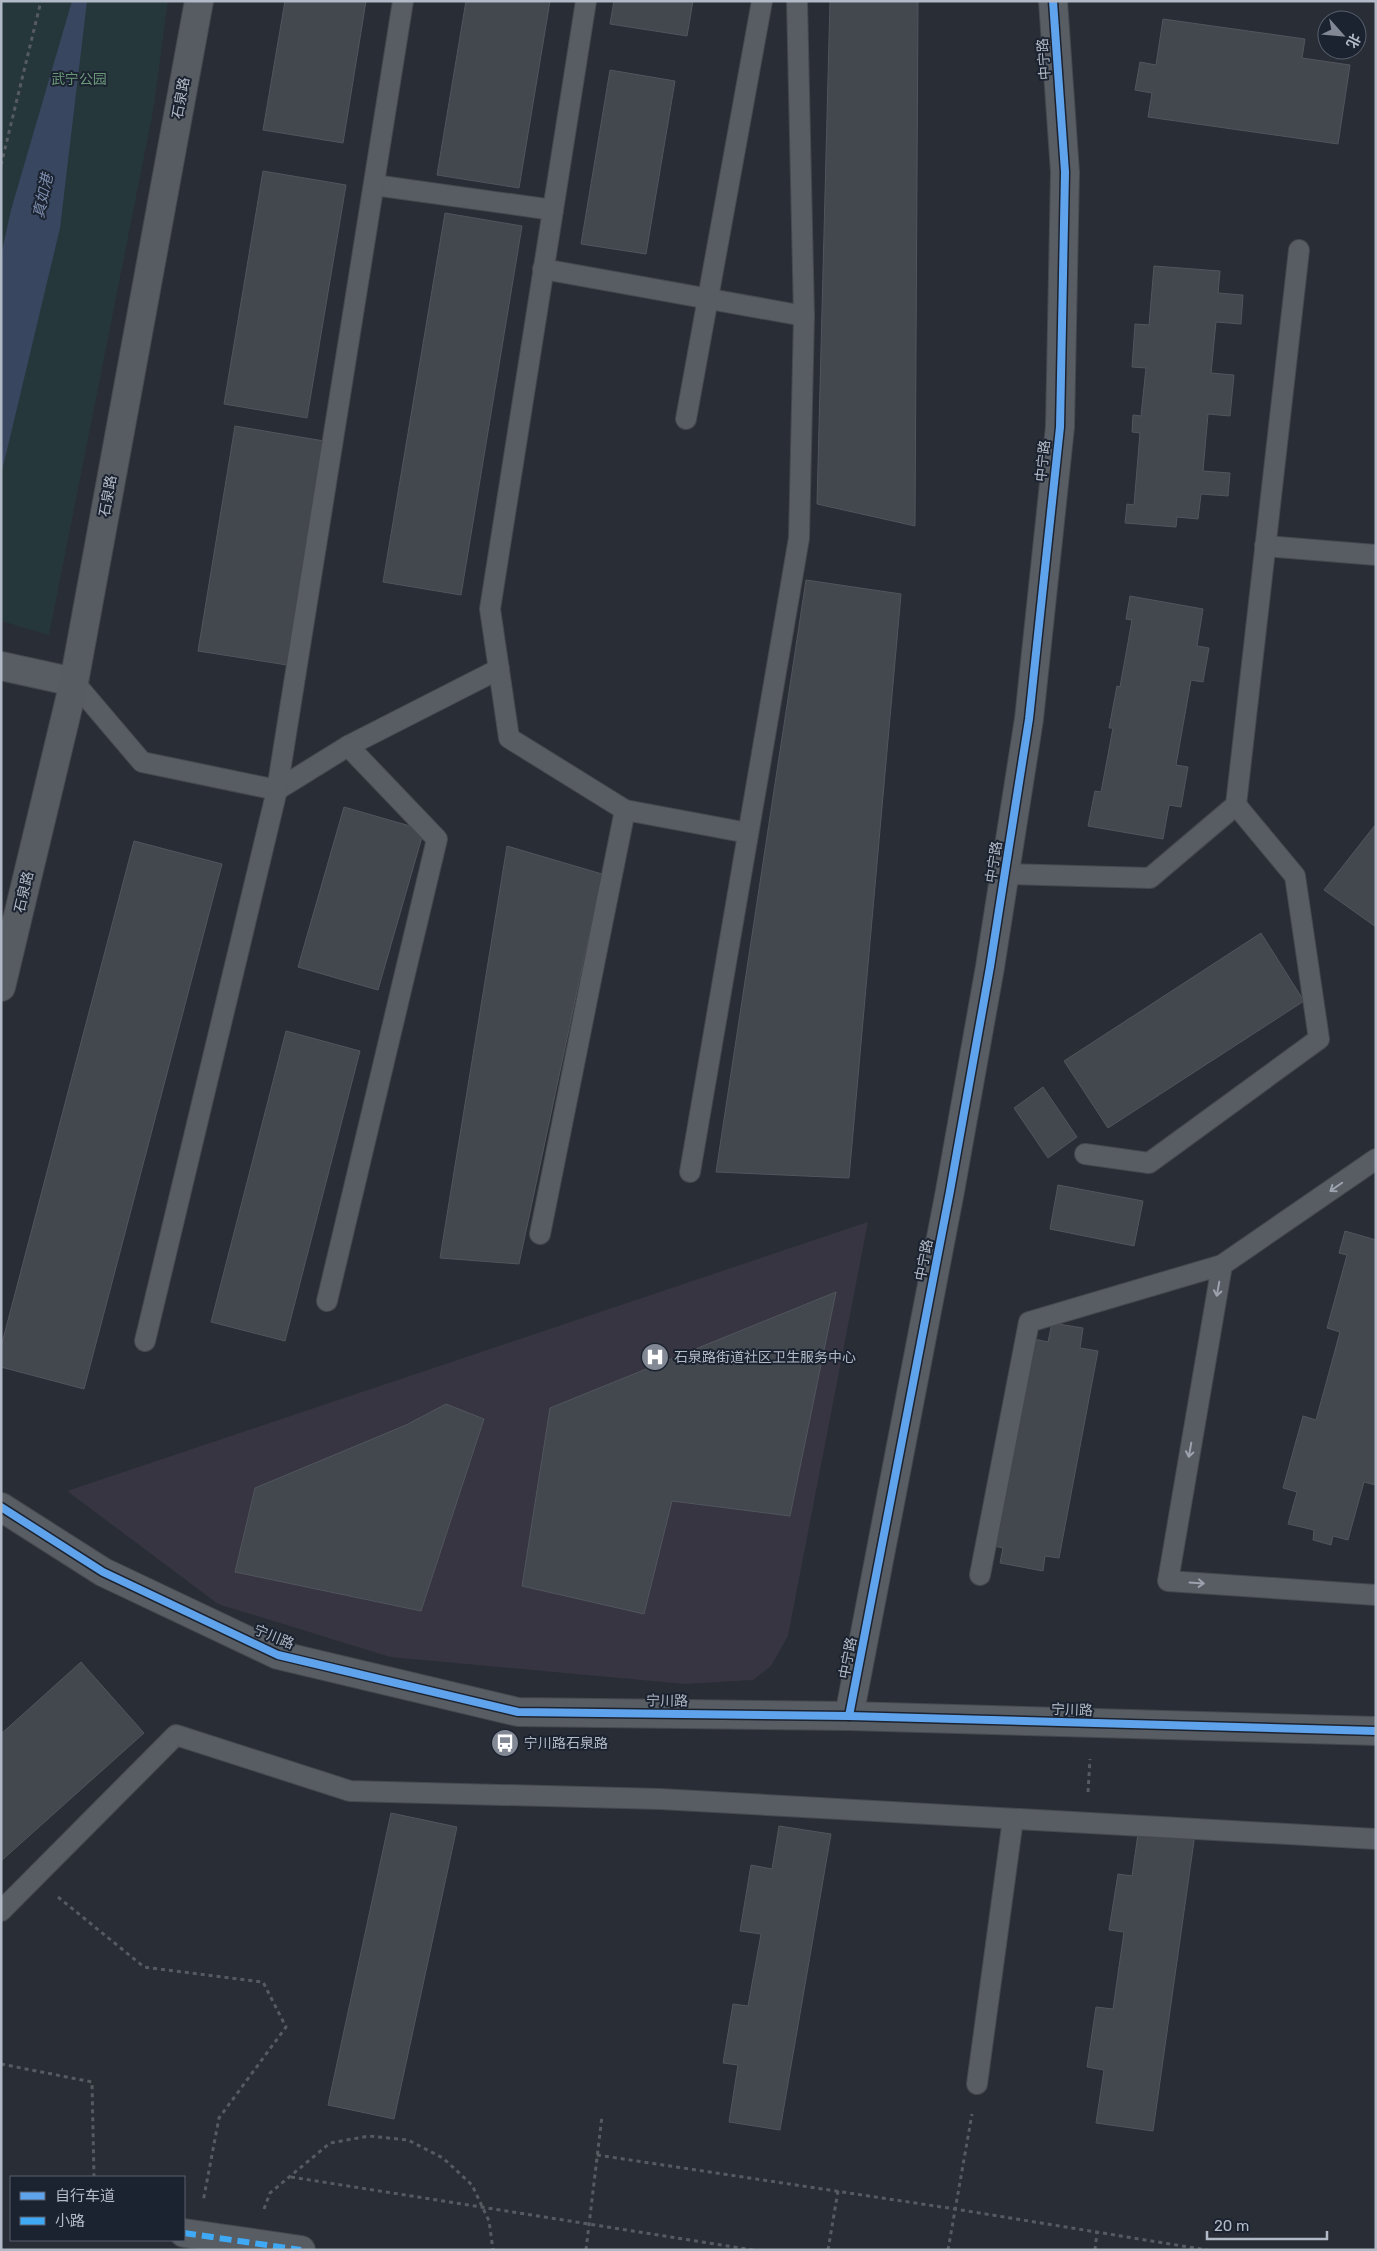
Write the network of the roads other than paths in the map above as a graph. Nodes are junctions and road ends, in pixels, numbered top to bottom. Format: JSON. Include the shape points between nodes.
{"nodes":[{"id":1,"x":199,"y":1,"type":"edge"},
{"id":2,"x":403,"y":1,"type":"edge"},
{"id":3,"x":586,"y":1,"type":"edge"},
{"id":4,"x":762,"y":1,"type":"edge"},
{"id":5,"x":797,"y":1,"type":"edge"},
{"id":6,"x":1052,"y":1,"type":"edge"},
{"id":7,"x":374,"y":185,"type":"junction"},
{"id":8,"x":553,"y":210,"type":"junction"},
{"id":9,"x":1298,"y":250,"type":"dead end"},
{"id":10,"x":543,"y":269,"type":"junction"},
{"id":11,"x":707,"y":299,"type":"junction"},
{"id":12,"x":804,"y":316,"type":"junction"},
{"id":13,"x":686,"y":419,"type":"dead end"},
{"id":14,"x":1265,"y":546,"type":"junction"},
{"id":15,"x":1376,"y":554,"type":"edge"},
{"id":16,"x":1,"y":666,"type":"edge"},
{"id":17,"x":498,"y":669,"type":"junction"},
{"id":18,"x":74,"y":682,"type":"junction"},
{"id":19,"x":348,"y":746,"type":"junction"},
{"id":20,"x":278,"y":790,"type":"junction"},
{"id":21,"x":1236,"y":805,"type":"junction"},
{"id":22,"x":625,"y":810,"type":"junction"},
{"id":23,"x":748,"y":834,"type":"junction"},
{"id":24,"x":1004,"y":874,"type":"junction"},
{"id":25,"x":1,"y":988,"type":"edge"},
{"id":26,"x":1085,"y":1154,"type":"dead end"},
{"id":27,"x":1376,"y":1159,"type":"edge"},
{"id":28,"x":690,"y":1172,"type":"dead end"},
{"id":29,"x":540,"y":1234,"type":"dead end"},
{"id":30,"x":1222,"y":1265,"type":"junction"},
{"id":31,"x":327,"y":1301,"type":"dead end"},
{"id":32,"x":145,"y":1341,"type":"dead end"},
{"id":33,"x":1,"y":1507,"type":"edge"},
{"id":34,"x":980,"y":1575,"type":"dead end"},
{"id":35,"x":1376,"y":1595,"type":"edge"},
{"id":36,"x":849,"y":1716,"type":"junction"},
{"id":37,"x":1376,"y":1731,"type":"edge"},
{"id":38,"x":1013,"y":1819,"type":"junction"},
{"id":39,"x":1376,"y":1839,"type":"edge"},
{"id":40,"x":1,"y":1911,"type":"edge"},
{"id":41,"x":977,"y":2084,"type":"road end"},
{"id":42,"x":190,"y":2234,"type":"edge"},
{"id":43,"x":301,"y":2250,"type":"edge"}],
"edges":[{"from":1,"to":18,"type":"street","name":"石泉路"},
{"from":2,"to":7,"type":"lane"},
{"from":3,"to":8,"type":"lane"},
{"from":4,"to":11,"type":"lane"},
{"from":5,"to":12,"type":"lane"},
{"from":6,"to":24,"type":"street","name":"中宁路","via":[[1065,172],[1060,427],[1029,719]]},
{"from":7,"to":8,"type":"lane"},
{"from":7,"to":20,"type":"lane"},
{"from":8,"to":10,"type":"lane"},
{"from":9,"to":14,"type":"lane"},
{"from":10,"to":11,"type":"lane"},
{"from":10,"to":17,"type":"lane","via":[[490,609]]},
{"from":11,"to":12,"type":"lane"},
{"from":11,"to":13,"type":"lane"},
{"from":12,"to":23,"type":"lane","via":[[799,538]]},
{"from":14,"to":15,"type":"lane"},
{"from":14,"to":21,"type":"lane"},
{"from":16,"to":18,"type":"street"},
{"from":17,"to":19,"type":"lane"},
{"from":17,"to":22,"type":"lane","via":[[509,738]]},
{"from":18,"to":20,"type":"lane","via":[[142,762]]},
{"from":18,"to":25,"type":"street","name":"石泉路"},
{"from":19,"to":20,"type":"lane"},
{"from":19,"to":31,"type":"lane","via":[[437,839]]},
{"from":20,"to":32,"type":"lane"},
{"from":21,"to":24,"type":"lane","via":[[1150,878]]},
{"from":21,"to":26,"type":"lane","via":[[1295,876],[1318,1039],[1149,1163]]},
{"from":22,"to":23,"type":"lane"},
{"from":22,"to":29,"type":"lane"},
{"from":23,"to":28,"type":"lane"},
{"from":24,"to":36,"type":"street","name":"中宁路","via":[[950,1191]]},
{"from":27,"to":30,"type":"lane","one_way":true},
{"from":30,"to":34,"type":"lane","via":[[1029,1322]]},
{"from":30,"to":35,"type":"lane","one_way":true,"via":[[1168,1581]]},
{"from":33,"to":36,"type":"street","name":"宁川路","via":[[103,1572],[278,1655],[518,1712]]},
{"from":36,"to":37,"type":"street","name":"宁川路"},
{"from":38,"to":39,"type":"lane"},
{"from":38,"to":40,"type":"lane","via":[[660,1799],[350,1791],[176,1735]]},
{"from":38,"to":41,"type":"lane"},
{"from":42,"to":43,"type":"street"}]}
